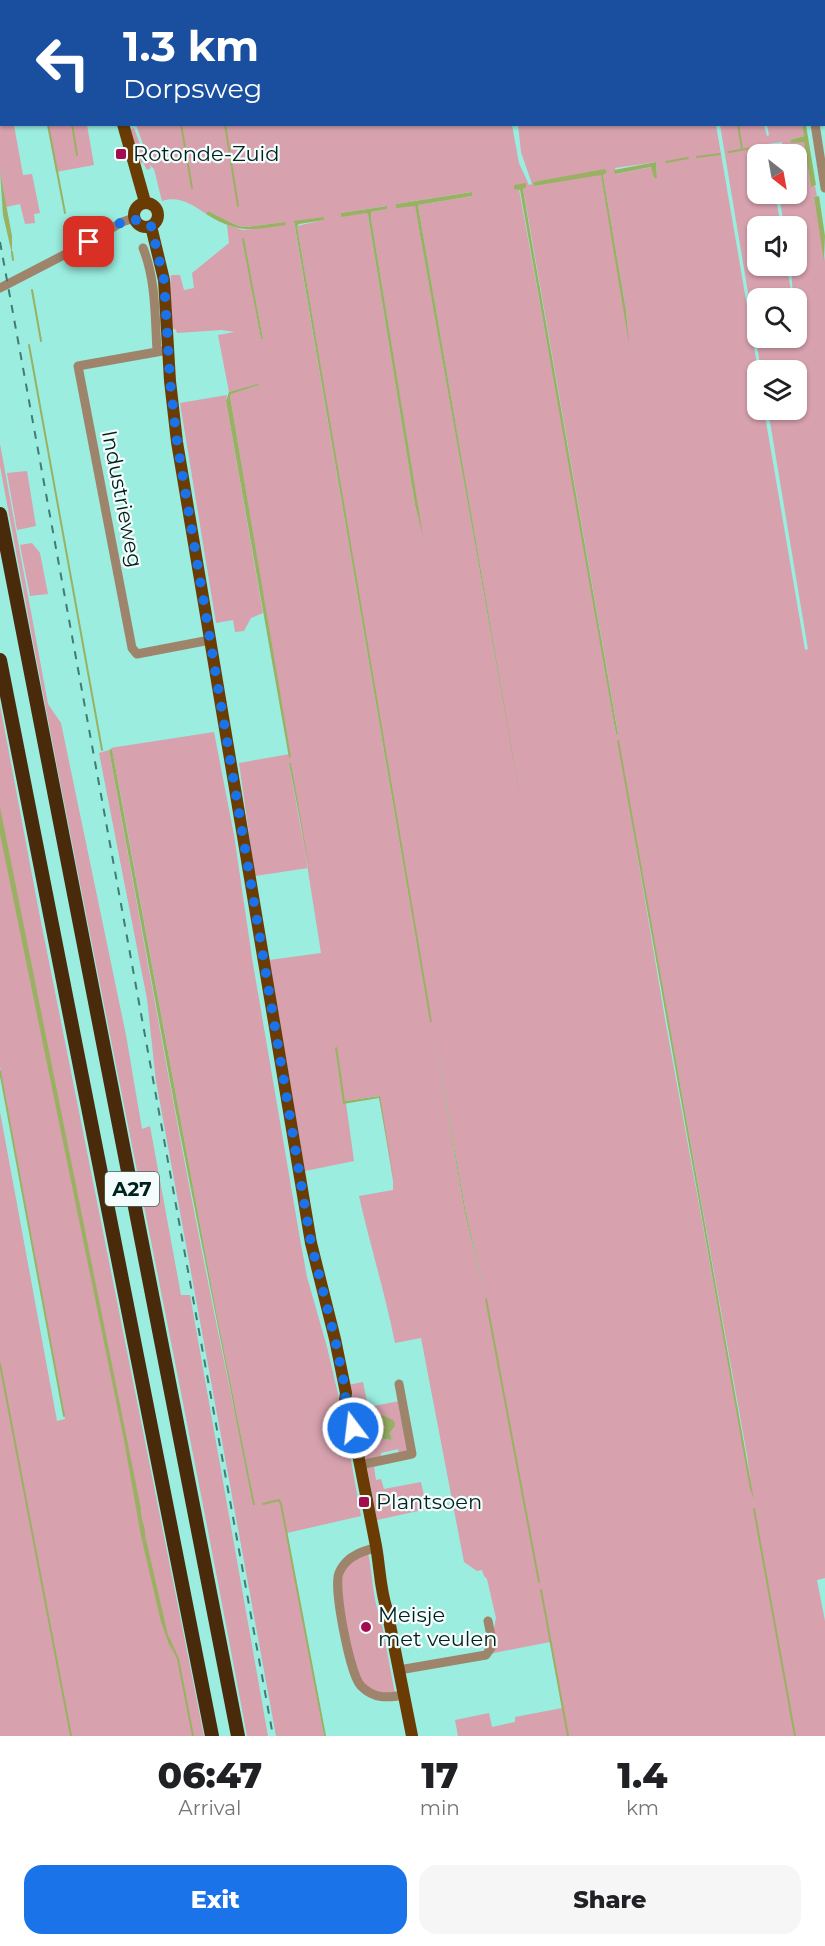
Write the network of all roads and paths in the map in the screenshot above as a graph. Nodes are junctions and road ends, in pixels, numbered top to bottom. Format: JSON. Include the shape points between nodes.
{"nodes":[{"id":1,"x":124,"y":126,"type":"edge"},
{"id":2,"x":815,"y":126,"type":"edge"},
{"id":3,"x":825,"y":188,"type":"edge"},
{"id":4,"x":145,"y":202,"type":"junction"},
{"id":5,"x":134,"y":218,"type":"junction"},
{"id":6,"x":151,"y":226,"type":"junction"},
{"id":7,"x":143,"y":249,"type":"dead end"},
{"id":8,"x":0,"y":288,"type":"edge"},
{"id":9,"x":162,"y":350,"type":"junction"},
{"id":10,"x":0,"y":514,"type":"edge"},
{"id":11,"x":210,"y":640,"type":"junction"},
{"id":12,"x":0,"y":660,"type":"edge"},
{"id":13,"x":399,"y":1384,"type":"dead end"},
{"id":14,"x":360,"y":1465,"type":"junction"},
{"id":15,"x":376,"y":1548,"type":"junction"},
{"id":16,"x":488,"y":1621,"type":"dead end"},
{"id":17,"x":399,"y":1670,"type":"junction"},
{"id":18,"x":404,"y":1695,"type":"junction"},
{"id":19,"x":212,"y":1736,"type":"edge"},
{"id":20,"x":238,"y":1736,"type":"edge"},
{"id":21,"x":412,"y":1736,"type":"edge"}],
"edges":[{"from":1,"to":4,"type":"main road"},
{"from":2,"to":3,"type":"street"},
{"from":4,"to":5,"type":"main road","via":[[135,208]]},
{"from":4,"to":6,"type":"main road","via":[[157,210],[158,217]]},
{"from":5,"to":6,"type":"main road","via":[[140,225]]},
{"from":5,"to":8,"type":"street"},
{"from":6,"to":9,"type":"main road","via":[[162,269]]},
{"from":7,"to":9,"type":"street","via":[[150,264]]},
{"from":9,"to":11,"type":"main road"},
{"from":9,"to":11,"type":"street","name":"Industrieweg","via":[[78,366],[132,648],[137,654]]},
{"from":10,"to":20,"type":"highway","number":"A27"},
{"from":11,"to":14,"type":"main road","via":[[311,1243],[352,1412]]},
{"from":12,"to":19,"type":"highway","number":"A27"},
{"from":13,"to":14,"type":"street","via":[[412,1454]]},
{"from":14,"to":15,"type":"main road"},
{"from":15,"to":17,"type":"main road","via":[[381,1593]]},
{"from":15,"to":18,"type":"street","via":[[351,1557],[339,1573],[336,1585],[342,1620],[353,1672],[360,1685],[381,1698]]},
{"from":16,"to":17,"type":"street","via":[[493,1645],[486,1655]]},
{"from":17,"to":18,"type":"main road"},
{"from":18,"to":21,"type":"main road"}]}
